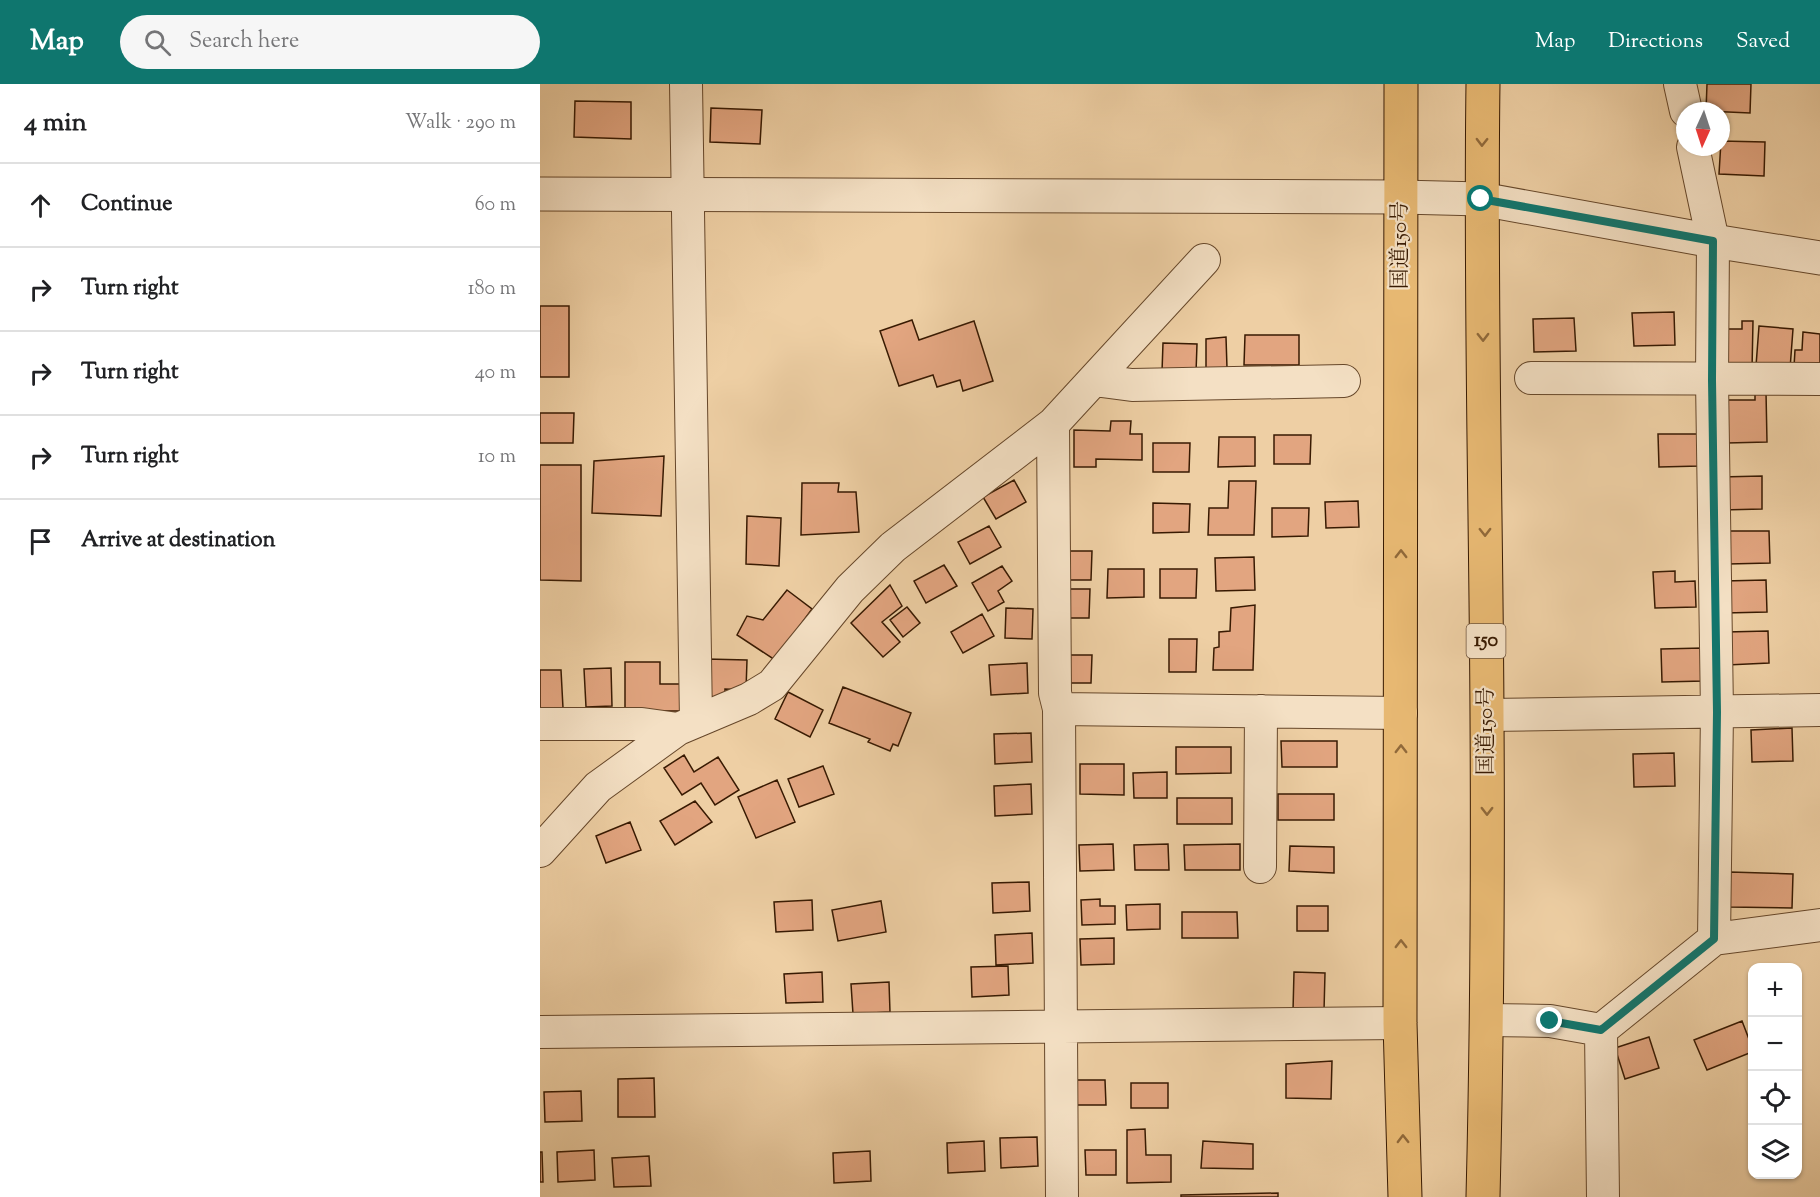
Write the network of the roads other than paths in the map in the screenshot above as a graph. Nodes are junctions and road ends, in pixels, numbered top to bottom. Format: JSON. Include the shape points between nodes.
{"nodes":[{"id":1,"x":686,"y":84,"type":"edge"},
{"id":2,"x":1401,"y":84,"type":"edge"},
{"id":3,"x":1483,"y":84,"type":"edge"},
{"id":4,"x":1680,"y":84,"type":"edge"},
{"id":5,"x":1684,"y":102,"type":"edge"},
{"id":6,"x":1695,"y":156,"type":"edge"},
{"id":7,"x":540,"y":194,"type":"edge"},
{"id":8,"x":689,"y":194,"type":"junction"},
{"id":9,"x":1401,"y":196,"type":"junction"},
{"id":10,"x":1481,"y":199,"type":"junction"},
{"id":11,"x":1713,"y":241,"type":"junction"},
{"id":12,"x":1820,"y":258,"type":"edge"},
{"id":13,"x":1204,"y":260,"type":"dead end"},
{"id":14,"x":1532,"y":378,"type":"dead end"},
{"id":15,"x":1820,"y":379,"type":"edge"},
{"id":16,"x":1094,"y":380,"type":"junction"},
{"id":17,"x":1712,"y":380,"type":"junction"},
{"id":18,"x":1344,"y":381,"type":"dead end"},
{"id":19,"x":1053,"y":424,"type":"junction"},
{"id":20,"x":1059,"y":709,"type":"junction"},
{"id":21,"x":1820,"y":710,"type":"edge"},
{"id":22,"x":1261,"y":711,"type":"junction"},
{"id":23,"x":1717,"y":712,"type":"junction"},
{"id":24,"x":1401,"y":713,"type":"junction"},
{"id":25,"x":1487,"y":715,"type":"junction"},
{"id":26,"x":540,"y":724,"type":"edge"},
{"id":27,"x":687,"y":724,"type":"junction"},
{"id":28,"x":540,"y":851,"type":"edge"},
{"id":29,"x":1260,"y":867,"type":"dead end"},
{"id":30,"x":1820,"y":925,"type":"edge"},
{"id":31,"x":1714,"y":939,"type":"junction"},
{"id":32,"x":1487,"y":1020,"type":"junction"},
{"id":33,"x":1400,"y":1023,"type":"junction"},
{"id":34,"x":1061,"y":1028,"type":"junction"},
{"id":35,"x":1601,"y":1030,"type":"junction"},
{"id":36,"x":540,"y":1032,"type":"edge"},
{"id":37,"x":1062,"y":1197,"type":"edge"},
{"id":38,"x":1405,"y":1197,"type":"edge"},
{"id":39,"x":1483,"y":1197,"type":"edge"},
{"id":40,"x":1603,"y":1197,"type":"edge"}],
"edges":[{"from":1,"to":8,"type":"street"},
{"from":2,"to":9,"type":"highway","name":"国道150号"},
{"from":3,"to":10,"type":"highway","name":"国道150号","number":"150","one_way":true},
{"from":4,"to":5,"type":"street"},
{"from":6,"to":11,"type":"street"},
{"from":7,"to":8,"type":"street"},
{"from":8,"to":9,"type":"street"},
{"from":8,"to":27,"type":"street"},
{"from":9,"to":10,"type":"street"},
{"from":24,"to":9,"type":"highway","name":"国道150号","one_way":true},
{"from":10,"to":11,"type":"street"},
{"from":10,"to":25,"type":"highway","name":"国道150号","number":"150","one_way":true},
{"from":11,"to":12,"type":"street"},
{"from":11,"to":17,"type":"street"},
{"from":13,"to":16,"type":"street"},
{"from":14,"to":17,"type":"street"},
{"from":15,"to":17,"type":"street"},
{"from":16,"to":18,"type":"street","via":[[1132,385]]},
{"from":16,"to":19,"type":"street"},
{"from":17,"to":23,"type":"street"},
{"from":19,"to":20,"type":"street","via":[[1055,693]]},
{"from":19,"to":27,"type":"street","via":[[893,547],[850,588],[771,685],[749,699]]},
{"from":20,"to":22,"type":"street"},
{"from":20,"to":34,"type":"street"},
{"from":21,"to":23,"type":"street"},
{"from":22,"to":24,"type":"street"},
{"from":22,"to":29,"type":"street"},
{"from":23,"to":25,"type":"street"},
{"from":23,"to":31,"type":"street"},
{"from":33,"to":24,"type":"highway","name":"国道150号","one_way":true},
{"from":25,"to":32,"type":"highway","name":"国道150号","number":"150","one_way":true},
{"from":26,"to":27,"type":"street"},
{"from":27,"to":28,"type":"street","via":[[598,787]]},
{"from":30,"to":31,"type":"street"},
{"from":31,"to":35,"type":"street"},
{"from":32,"to":35,"type":"street","via":[[1550,1021]]},
{"from":32,"to":39,"type":"highway","name":"国道150号","number":"150"},
{"from":33,"to":34,"type":"street"},
{"from":38,"to":33,"type":"highway","name":"国道150号","one_way":true},
{"from":34,"to":36,"type":"street"},
{"from":34,"to":37,"type":"street"},
{"from":35,"to":40,"type":"street"}]}
